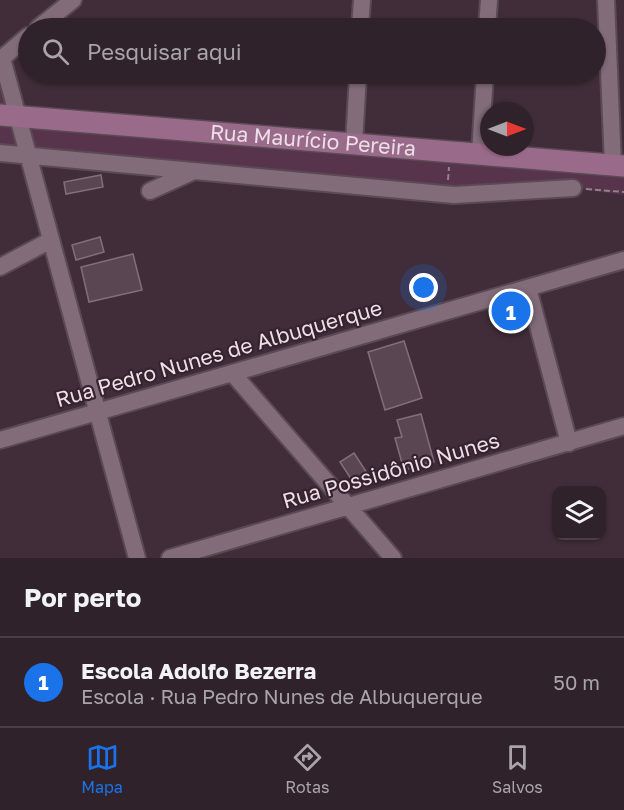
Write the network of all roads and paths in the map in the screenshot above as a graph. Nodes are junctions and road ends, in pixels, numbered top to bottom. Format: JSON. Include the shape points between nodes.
{"nodes":[{"id":1,"x":73,"y":0,"type":"edge"},
{"id":2,"x":362,"y":0,"type":"edge"},
{"id":3,"x":489,"y":0,"type":"edge"},
{"id":4,"x":606,"y":0,"type":"edge"},
{"id":5,"x":50,"y":18,"type":"edge"},
{"id":6,"x":361,"y":18,"type":"edge"},
{"id":7,"x":488,"y":18,"type":"edge"},
{"id":8,"x":18,"y":45,"type":"edge"},
{"id":9,"x":1,"y":59,"type":"edge"},
{"id":10,"x":357,"y":84,"type":"edge"},
{"id":11,"x":484,"y":84,"type":"edge"},
{"id":12,"x":483,"y":102,"type":"edge"},
{"id":13,"x":9,"y":116,"type":"edge"},
{"id":14,"x":354,"y":144,"type":"junction"},
{"id":15,"x":0,"y":153,"type":"edge"},
{"id":16,"x":480,"y":154,"type":"edge"},
{"id":17,"x":28,"y":155,"type":"junction"},
{"id":18,"x":505,"y":156,"type":"edge"},
{"id":19,"x":618,"y":165,"type":"edge"},
{"id":20,"x":195,"y":171,"type":"junction"},
{"id":21,"x":573,"y":188,"type":"dead end"},
{"id":22,"x":150,"y":191,"type":"dead end"},
{"id":23,"x":51,"y":240,"type":"junction"},
{"id":24,"x":624,"y":260,"type":"edge"},
{"id":25,"x":0,"y":267,"type":"edge"},
{"id":26,"x":528,"y":288,"type":"junction"},
{"id":27,"x":234,"y":375,"type":"junction"},
{"id":28,"x":96,"y":413,"type":"junction"},
{"id":29,"x":624,"y":426,"type":"edge"},
{"id":30,"x":0,"y":440,"type":"edge"},
{"id":31,"x":569,"y":443,"type":"junction"},
{"id":32,"x":349,"y":507,"type":"junction"},
{"id":33,"x":137,"y":558,"type":"edge"},
{"id":34,"x":170,"y":558,"type":"edge"},
{"id":35,"x":393,"y":558,"type":"edge"}],
"edges":[{"from":1,"to":5,"type":"street"},
{"from":2,"to":6,"type":"street"},
{"from":3,"to":7,"type":"street"},
{"from":4,"to":19,"type":"street"},
{"from":8,"to":9,"type":"street"},
{"from":9,"to":13,"type":"street"},
{"from":10,"to":14,"type":"street"},
{"from":11,"to":12,"type":"street"},
{"from":13,"to":14,"type":"main road","name":"Rua Maurício Pereira"},
{"from":13,"to":17,"type":"street"},
{"from":14,"to":16,"type":"main road","name":"Rua Maurício Pereira"},
{"from":15,"to":17,"type":"street"},
{"from":17,"to":20,"type":"street"},
{"from":17,"to":23,"type":"street"},
{"from":18,"to":19,"type":"main road","name":"Rua Maurício Pereira"},
{"from":20,"to":21,"type":"street","via":[[454,195]]},
{"from":20,"to":22,"type":"street"},
{"from":23,"to":25,"type":"street"},
{"from":23,"to":28,"type":"street"},
{"from":24,"to":26,"type":"street","name":"Rua Pedro Nunes de Albuquerque"},
{"from":26,"to":27,"type":"street","name":"Rua Pedro Nunes de Albuquerque"},
{"from":26,"to":31,"type":"street"},
{"from":27,"to":28,"type":"street","name":"Rua Pedro Nunes de Albuquerque"},
{"from":27,"to":32,"type":"street"},
{"from":28,"to":30,"type":"street","name":"Rua Pedro Nunes de Albuquerque"},
{"from":28,"to":33,"type":"street"},
{"from":29,"to":31,"type":"street","name":"Rua Possidônio Nunes"},
{"from":31,"to":32,"type":"street","name":"Rua Possidônio Nunes"},
{"from":32,"to":34,"type":"street","name":"Rua Possidônio Nunes"},
{"from":32,"to":35,"type":"street"}]}
